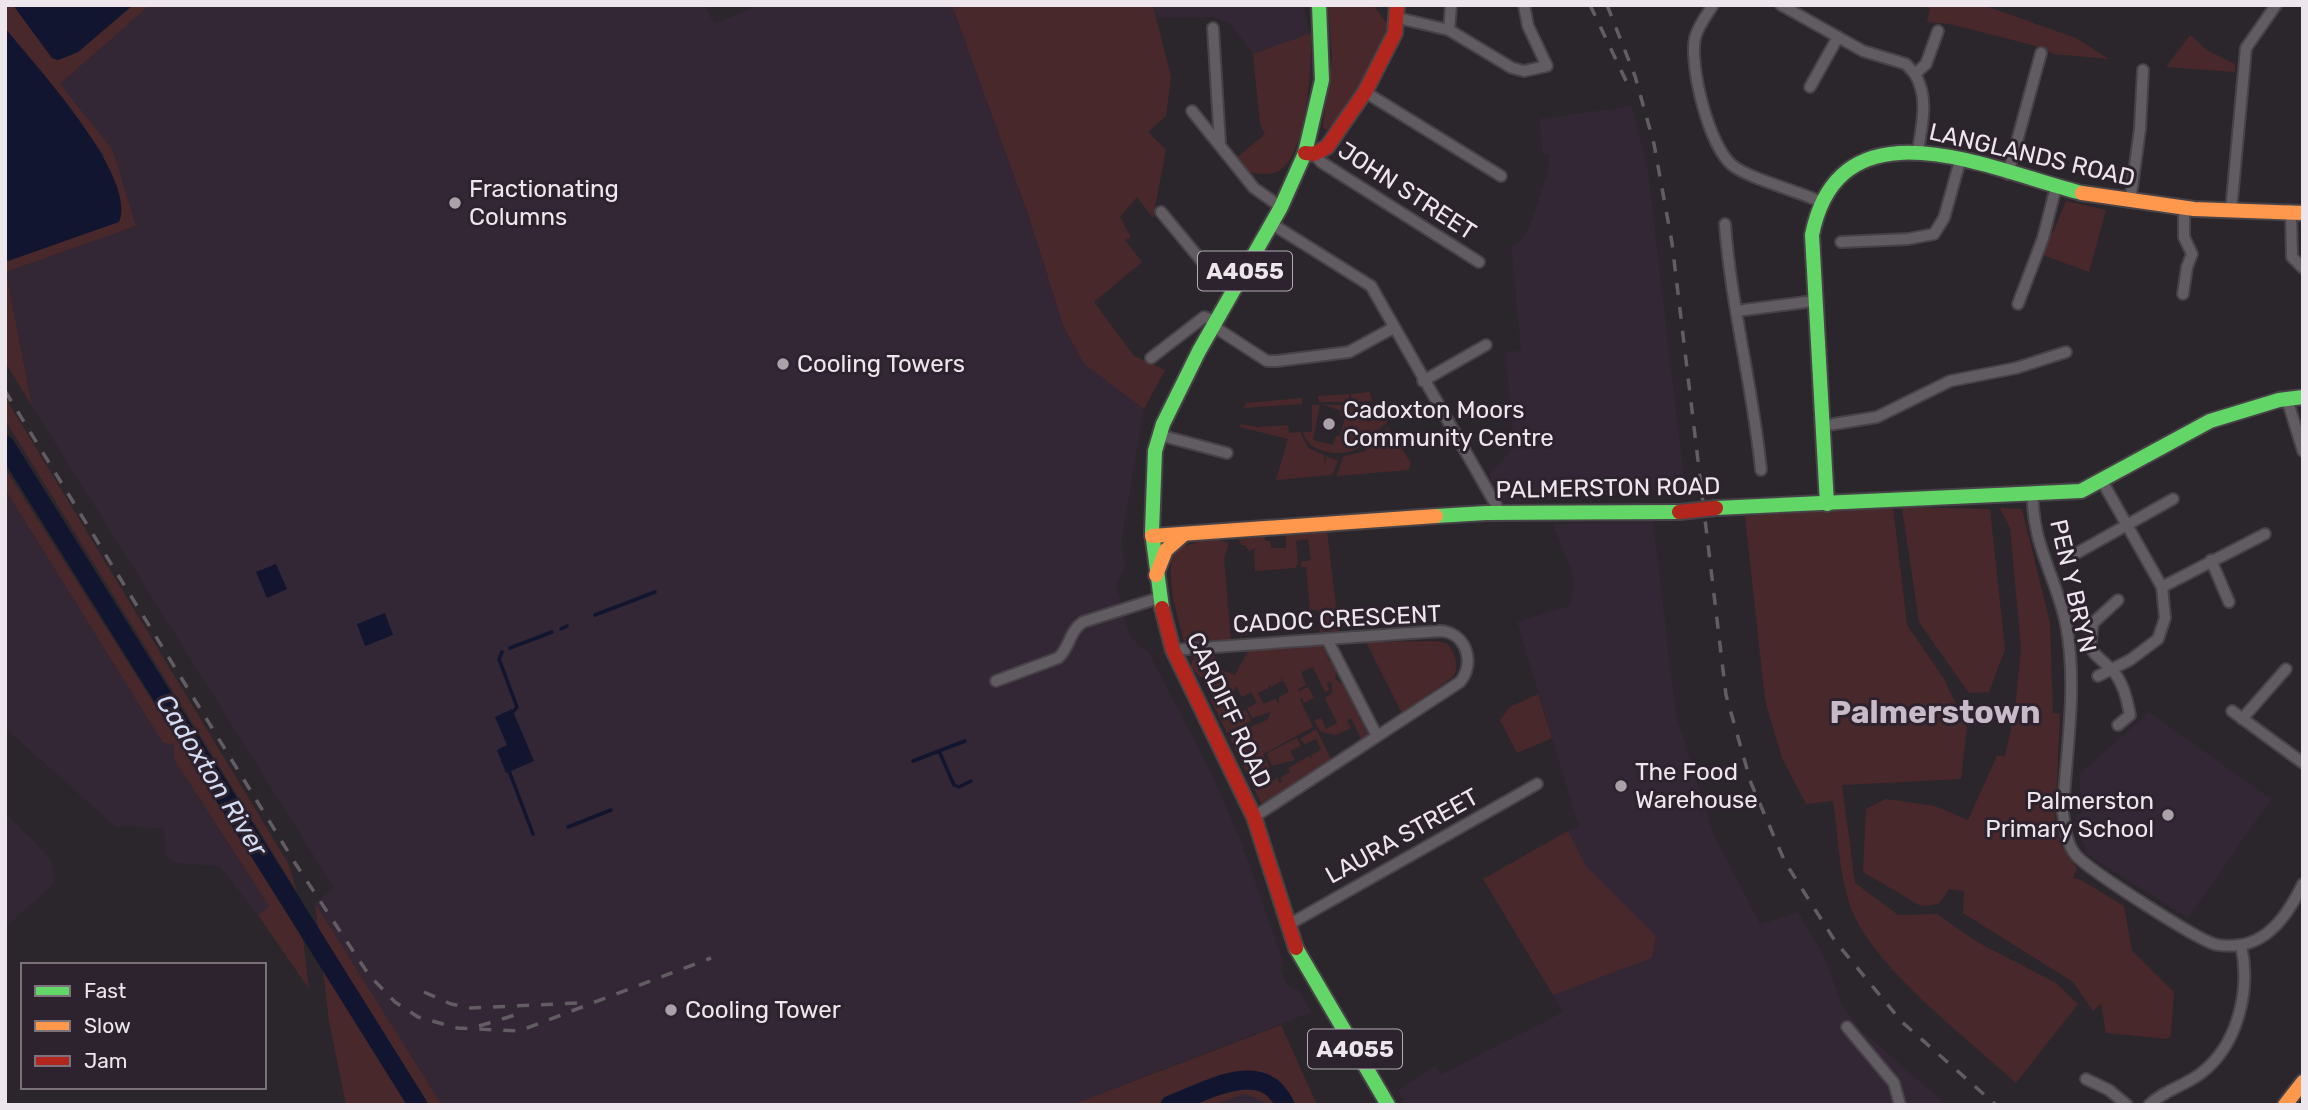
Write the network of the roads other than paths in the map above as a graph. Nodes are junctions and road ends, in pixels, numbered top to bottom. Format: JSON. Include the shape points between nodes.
{"nodes":[{"id":1,"x":1319,"y":5,"type":"edge"},
{"id":2,"x":1451,"y":5,"type":"edge"},
{"id":3,"x":1524,"y":5,"type":"edge"},
{"id":4,"x":1713,"y":5,"type":"edge"},
{"id":5,"x":1781,"y":5,"type":"edge"},
{"id":6,"x":2276,"y":5,"type":"edge"},
{"id":7,"x":1397,"y":12,"type":"edge"},
{"id":8,"x":1213,"y":28,"type":"dead end"},
{"id":9,"x":1449,"y":30,"type":"junction"},
{"id":10,"x":1938,"y":31,"type":"dead end"},
{"id":11,"x":1838,"y":37,"type":"junction"},
{"id":12,"x":2041,"y":53,"type":"dead end"},
{"id":13,"x":2143,"y":70,"type":"dead end"},
{"id":14,"x":1915,"y":74,"type":"junction"},
{"id":15,"x":1810,"y":87,"type":"dead end"},
{"id":16,"x":1365,"y":92,"type":"junction"},
{"id":17,"x":1192,"y":111,"type":"dead end"},
{"id":18,"x":1220,"y":145,"type":"junction"},
{"id":19,"x":1918,"y":151,"type":"junction"},
{"id":20,"x":1310,"y":153,"type":"junction"},
{"id":21,"x":1960,"y":161,"type":"junction"},
{"id":22,"x":2008,"y":174,"type":"junction"},
{"id":23,"x":1501,"y":176,"type":"dead end"},
{"id":24,"x":2056,"y":187,"type":"junction"},
{"id":25,"x":1821,"y":202,"type":"junction"},
{"id":26,"x":2130,"y":202,"type":"junction"},
{"id":27,"x":1281,"y":207,"type":"junction"},
{"id":28,"x":2184,"y":208,"type":"junction"},
{"id":29,"x":2231,"y":211,"type":"junction"},
{"id":30,"x":1161,"y":212,"type":"dead end"},
{"id":31,"x":2297,"y":213,"type":"edge"},
{"id":32,"x":1272,"y":224,"type":"junction"},
{"id":33,"x":1725,"y":225,"type":"dead end"},
{"id":34,"x":1842,"y":242,"type":"dead end"},
{"id":35,"x":1479,"y":262,"type":"dead end"},
{"id":36,"x":2303,"y":268,"type":"edge"},
{"id":37,"x":1238,"y":282,"type":"junction"},
{"id":38,"x":2183,"y":293,"type":"dead end"},
{"id":39,"x":1814,"y":301,"type":"junction"},
{"id":40,"x":2018,"y":304,"type":"dead end"},
{"id":41,"x":1736,"y":311,"type":"junction"},
{"id":42,"x":1215,"y":323,"type":"junction"},
{"id":43,"x":1393,"y":328,"type":"junction"},
{"id":44,"x":1486,"y":345,"type":"dead end"},
{"id":45,"x":2066,"y":352,"type":"dead end"},
{"id":46,"x":1151,"y":358,"type":"dead end"},
{"id":47,"x":1423,"y":381,"type":"junction"},
{"id":48,"x":2303,"y":397,"type":"edge"},
{"id":49,"x":2287,"y":399,"type":"junction"},
{"id":50,"x":1822,"y":426,"type":"junction"},
{"id":51,"x":1159,"y":435,"type":"junction"},
{"id":52,"x":2303,"y":451,"type":"edge"},
{"id":53,"x":1227,"y":453,"type":"dead end"},
{"id":54,"x":1760,"y":470,"type":"dead end"},
{"id":55,"x":2102,"y":481,"type":"junction"},
{"id":56,"x":2033,"y":494,"type":"junction"},
{"id":57,"x":2173,"y":499,"type":"dead end"},
{"id":58,"x":1827,"y":504,"type":"junction"},
{"id":59,"x":1500,"y":512,"type":"junction"},
{"id":60,"x":2127,"y":526,"type":"junction"},
{"id":61,"x":1185,"y":534,"type":"junction"},
{"id":62,"x":2265,"y":534,"type":"dead end"},
{"id":63,"x":1153,"y":536,"type":"junction"},
{"id":64,"x":2077,"y":553,"type":"dead end"},
{"id":65,"x":2210,"y":560,"type":"junction"},
{"id":66,"x":1156,"y":575,"type":"junction"},
{"id":67,"x":2162,"y":587,"type":"junction"},
{"id":68,"x":1159,"y":598,"type":"junction"},
{"id":69,"x":2118,"y":600,"type":"dead end"},
{"id":70,"x":2229,"y":602,"type":"dead end"},
{"id":71,"x":1327,"y":639,"type":"junction"},
{"id":72,"x":1174,"y":650,"type":"junction"},
{"id":73,"x":2286,"y":669,"type":"dead end"},
{"id":74,"x":2112,"y":670,"type":"junction"},
{"id":75,"x":2098,"y":676,"type":"dead end"},
{"id":76,"x":996,"y":681,"type":"dead end"},
{"id":77,"x":2232,"y":711,"type":"dead end"},
{"id":78,"x":2242,"y":719,"type":"junction"},
{"id":79,"x":2118,"y":725,"type":"dead end"},
{"id":80,"x":1377,"y":736,"type":"junction"},
{"id":81,"x":2303,"y":763,"type":"edge"},
{"id":82,"x":1537,"y":784,"type":"dead end"},
{"id":83,"x":1254,"y":817,"type":"junction"},
{"id":84,"x":2303,"y":884,"type":"edge"},
{"id":85,"x":1288,"y":925,"type":"junction"},
{"id":86,"x":2241,"y":945,"type":"junction"},
{"id":87,"x":1847,"y":1027,"type":"dead end"},
{"id":88,"x":2086,"y":1079,"type":"dead end"},
{"id":89,"x":2303,"y":1082,"type":"edge"},
{"id":90,"x":1388,"y":1105,"type":"edge"},
{"id":91,"x":1900,"y":1105,"type":"edge"},
{"id":92,"x":2127,"y":1105,"type":"edge"},
{"id":93,"x":2149,"y":1105,"type":"edge"},
{"id":94,"x":2285,"y":1105,"type":"edge"}],
"edges":[{"from":1,"to":20,"type":"street","name":"CARDIFF ROAD","number":"A4055","via":[[1322,80]]},
{"from":2,"to":9,"type":"street"},
{"from":3,"to":9,"type":"street","via":[[1528,26],[1547,66],[1524,71],[1512,68]]},
{"from":4,"to":25,"type":"street","via":[[1694,40],[1695,65],[1709,128],[1721,150],[1732,165]]},
{"from":5,"to":11,"type":"street"},
{"from":6,"to":29,"type":"street","via":[[2246,48]]},
{"from":7,"to":9,"type":"street"},
{"from":7,"to":16,"type":"street","via":[[1386,54]]},
{"from":8,"to":18,"type":"street"},
{"from":10,"to":14,"type":"street","via":[[1926,64]]},
{"from":11,"to":14,"type":"street","via":[[1863,51],[1906,64]]},
{"from":11,"to":15,"type":"street"},
{"from":12,"to":22,"type":"street"},
{"from":13,"to":26,"type":"street"},
{"from":14,"to":19,"type":"street","via":[[1922,86],[1924,107]]},
{"from":16,"to":20,"type":"street","via":[[1327,147]]},
{"from":16,"to":23,"type":"street"},
{"from":17,"to":18,"type":"street"},
{"from":18,"to":27,"type":"street","via":[[1254,188]]},
{"from":19,"to":21,"type":"street","name":"LANGLANDS ROAD"},
{"from":19,"to":25,"type":"street","name":"LANGLANDS ROAD","via":[[1879,154],[1861,161],[1840,177]]},
{"from":20,"to":27,"type":"street","name":"CARDIFF ROAD","number":"A4055"},
{"from":20,"to":35,"type":"street","name":"JOHN STREET"},
{"from":21,"to":22,"type":"street","name":"LANGLANDS ROAD"},
{"from":21,"to":34,"type":"street","via":[[1944,218],[1934,234]]},
{"from":22,"to":24,"type":"street","name":"LANGLANDS ROAD"},
{"from":24,"to":26,"type":"street","name":"LANGLANDS ROAD"},
{"from":24,"to":40,"type":"street"},
{"from":25,"to":39,"type":"street","name":"LANGLANDS ROAD","via":[[1812,243]]},
{"from":26,"to":28,"type":"street","name":"LANGLANDS ROAD"},
{"from":27,"to":32,"type":"street","name":"CARDIFF ROAD","number":"A4055"},
{"from":28,"to":29,"type":"street","name":"LANGLANDS ROAD"},
{"from":28,"to":38,"type":"street","via":[[2183,237],[2192,254]]},
{"from":29,"to":31,"type":"street","name":"LANGLANDS ROAD"},
{"from":30,"to":37,"type":"street","via":[[1205,265]]},
{"from":31,"to":36,"type":"street","via":[[2292,257]]},
{"from":32,"to":37,"type":"street","name":"CARDIFF ROAD","number":"A4055"},
{"from":32,"to":43,"type":"street","via":[[1371,286]]},
{"from":33,"to":41,"type":"street"},
{"from":37,"to":42,"type":"street","name":"CARDIFF ROAD","number":"A4055"},
{"from":39,"to":41,"type":"street"},
{"from":39,"to":50,"type":"street","name":"LANGLANDS ROAD"},
{"from":41,"to":54,"type":"street","via":[[1755,408]]},
{"from":42,"to":43,"type":"street","via":[[1267,360],[1278,361],[1349,352]]},
{"from":42,"to":46,"type":"street","via":[[1204,317]]},
{"from":42,"to":51,"type":"street","name":"CARDIFF ROAD","number":"A4055"},
{"from":43,"to":47,"type":"street"},
{"from":44,"to":47,"type":"street"},
{"from":45,"to":50,"type":"street","via":[[2025,366],[1950,381],[1877,417]]},
{"from":47,"to":59,"type":"street"},
{"from":48,"to":49,"type":"street","name":"PALMERSTON ROAD"},
{"from":49,"to":52,"type":"street"},
{"from":49,"to":55,"type":"street","name":"PALMERSTON ROAD","via":[[2210,421]]},
{"from":50,"to":58,"type":"street","name":"LANGLANDS ROAD"},
{"from":51,"to":53,"type":"street"},
{"from":51,"to":63,"type":"street","name":"CARDIFF ROAD","number":"A4055","via":[[1152,490]]},
{"from":55,"to":56,"type":"street","name":"PALMERSTON ROAD","via":[[2081,491]]},
{"from":55,"to":60,"type":"street"},
{"from":56,"to":58,"type":"street","name":"PALMERSTON ROAD"},
{"from":56,"to":86,"type":"street","name":"PEN Y BRYN","via":[[2042,553],[2065,622],[2071,664],[2063,813],[2074,853],[2092,870],[2214,944]]},
{"from":57,"to":60,"type":"street"},
{"from":58,"to":59,"type":"street","name":"PALMERSTON ROAD","bridge":true,"via":[[1679,512]]},
{"from":59,"to":61,"type":"street","name":"PALMERSTON ROAD"},
{"from":60,"to":64,"type":"street"},
{"from":60,"to":67,"type":"street"},
{"from":61,"to":63,"type":"street","name":"PALMERSTON ROAD"},
{"from":61,"to":66,"type":"street","via":[[1166,550]]},
{"from":62,"to":65,"type":"street"},
{"from":63,"to":66,"type":"street","name":"CARDIFF ROAD","number":"A4055"},
{"from":65,"to":67,"type":"street"},
{"from":65,"to":70,"type":"street"},
{"from":66,"to":68,"type":"street","name":"CARDIFF ROAD","number":"A4055"},
{"from":67,"to":74,"type":"street","via":[[2165,618],[2158,639]]},
{"from":68,"to":72,"type":"street","name":"CARDIFF ROAD","number":"A4055"},
{"from":68,"to":76,"type":"street","via":[[1083,622],[1058,658]]},
{"from":69,"to":74,"type":"street","via":[[2093,623],[2090,642],[2096,658]]},
{"from":71,"to":72,"type":"street","name":"CADOC CRESCENT"},
{"from":71,"to":80,"type":"street"},
{"from":71,"to":80,"type":"street","name":"CADOC CRESCENT","via":[[1440,631],[1453,633],[1463,644],[1467,670],[1460,682]]},
{"from":72,"to":83,"type":"street","name":"CARDIFF ROAD","number":"A4055"},
{"from":73,"to":78,"type":"street"},
{"from":74,"to":75,"type":"street"},
{"from":74,"to":79,"type":"street","via":[[2125,693],[2130,715]]},
{"from":77,"to":78,"type":"street"},
{"from":78,"to":81,"type":"street"},
{"from":80,"to":83,"type":"street","name":"CADOC CRESCENT"},
{"from":82,"to":85,"type":"street","name":"LAURA STREET"},
{"from":83,"to":85,"type":"street","name":"CARDIFF ROAD","number":"A4055"},
{"from":84,"to":86,"type":"street","via":[[2290,910],[2264,937]]},
{"from":85,"to":90,"type":"street","name":"CARDIFF ROAD","number":"A4055","via":[[1306,969]]},
{"from":86,"to":93,"type":"street","via":[[2245,972],[2228,1044],[2198,1076],[2173,1086]]},
{"from":87,"to":91,"type":"street","via":[[1894,1083]]},
{"from":88,"to":92,"type":"street"},
{"from":89,"to":94,"type":"street"}]}
